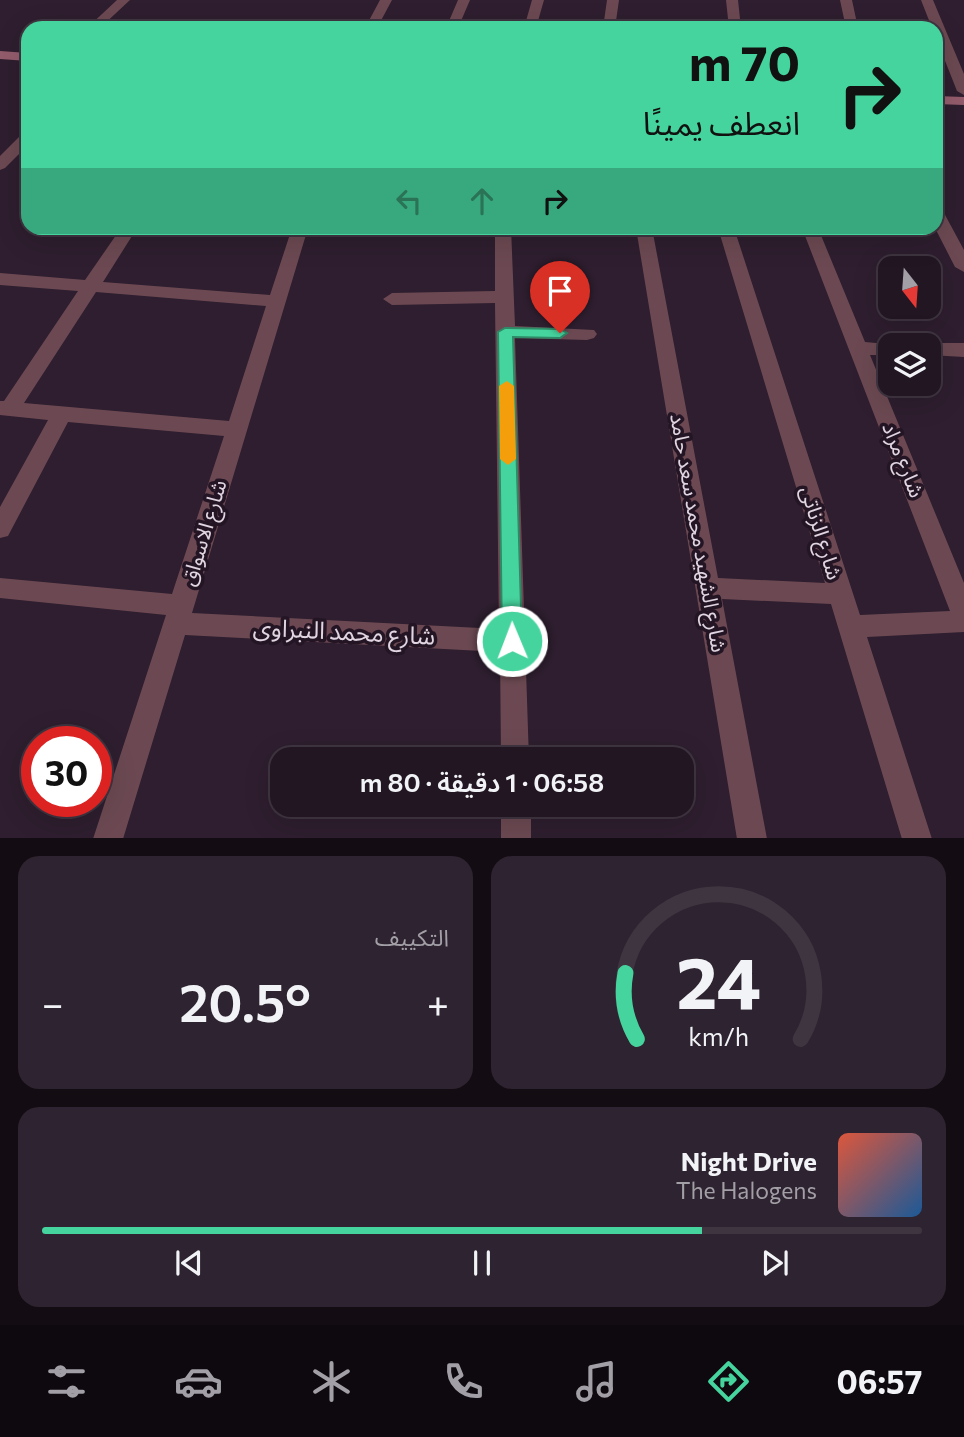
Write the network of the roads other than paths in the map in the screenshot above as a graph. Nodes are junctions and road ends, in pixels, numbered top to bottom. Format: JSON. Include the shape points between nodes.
{"nodes":[{"id":1,"x":124,"y":0,"type":"edge"},
{"id":2,"x":386,"y":0,"type":"edge"},
{"id":3,"x":464,"y":0,"type":"edge"},
{"id":4,"x":538,"y":0,"type":"edge"},
{"id":5,"x":613,"y":0,"type":"edge"},
{"id":6,"x":732,"y":0,"type":"edge"},
{"id":7,"x":846,"y":0,"type":"edge"},
{"id":8,"x":927,"y":0,"type":"edge"},
{"id":9,"x":101,"y":21,"type":"edge"},
{"id":10,"x":375,"y":21,"type":"edge"},
{"id":11,"x":455,"y":21,"type":"edge"},
{"id":12,"x":532,"y":21,"type":"edge"},
{"id":13,"x":610,"y":21,"type":"edge"},
{"id":14,"x":734,"y":21,"type":"edge"},
{"id":15,"x":850,"y":21,"type":"edge"},
{"id":16,"x":936,"y":21,"type":"edge"},
{"id":17,"x":943,"y":39,"type":"edge"},
{"id":18,"x":0,"y":42,"type":"edge"},
{"id":19,"x":21,"y":44,"type":"edge"},
{"id":20,"x":21,"y":54,"type":"edge"},
{"id":21,"x":0,"y":55,"type":"edge"},
{"id":22,"x":964,"y":91,"type":"edge"},
{"id":23,"x":943,"y":100,"type":"edge"},
{"id":24,"x":964,"y":101,"type":"edge"},
{"id":25,"x":943,"y":114,"type":"edge"},
{"id":26,"x":964,"y":115,"type":"edge"},
{"id":27,"x":21,"y":143,"type":"edge"},
{"id":28,"x":0,"y":165,"type":"edge"},
{"id":29,"x":943,"y":226,"type":"edge"},
{"id":30,"x":124,"y":235,"type":"edge"},
{"id":31,"x":298,"y":235,"type":"edge"},
{"id":32,"x":503,"y":235,"type":"edge"},
{"id":33,"x":645,"y":235,"type":"edge"},
{"id":34,"x":728,"y":235,"type":"edge"},
{"id":35,"x":813,"y":235,"type":"edge"},
{"id":36,"x":964,"y":267,"type":"edge"},
{"id":37,"x":0,"y":279,"type":"edge"},
{"id":38,"x":91,"y":286,"type":"junction"},
{"id":39,"x":504,"y":298,"type":"junction"},
{"id":40,"x":392,"y":299,"type":"dead end"},
{"id":41,"x":276,"y":301,"type":"junction"},
{"id":42,"x":505,"y":332,"type":"junction"},
{"id":43,"x":587,"y":334,"type":"dead end"},
{"id":44,"x":859,"y":348,"type":"junction"},
{"id":45,"x":878,"y":349,"type":"edge"},
{"id":46,"x":941,"y":349,"type":"edge"},
{"id":47,"x":964,"y":350,"type":"edge"},
{"id":48,"x":5,"y":408,"type":"edge"},
{"id":49,"x":62,"y":413,"type":"junction"},
{"id":50,"x":236,"y":429,"type":"junction"},
{"id":51,"x":0,"y":529,"type":"edge"},
{"id":52,"x":0,"y":588,"type":"edge"},
{"id":53,"x":708,"y":588,"type":"junction"},
{"id":54,"x":839,"y":594,"type":"junction"},
{"id":55,"x":178,"y":614,"type":"junction"},
{"id":56,"x":964,"y":614,"type":"edge"},
{"id":57,"x":964,"y":621,"type":"edge"},
{"id":58,"x":850,"y":626,"type":"junction"},
{"id":59,"x":512,"y":641,"type":"junction"},
{"id":60,"x":515,"y":747,"type":"edge"},
{"id":61,"x":516,"y":817,"type":"edge"},
{"id":62,"x":108,"y":838,"type":"edge"},
{"id":63,"x":516,"y":838,"type":"edge"},
{"id":64,"x":752,"y":838,"type":"edge"},
{"id":65,"x":917,"y":838,"type":"edge"}],
"edges":[{"from":1,"to":9,"type":"street"},
{"from":2,"to":10,"type":"street"},
{"from":3,"to":11,"type":"street"},
{"from":4,"to":12,"type":"street"},
{"from":5,"to":13,"type":"street"},
{"from":6,"to":14,"type":"street"},
{"from":7,"to":15,"type":"street"},
{"from":8,"to":16,"type":"street"},
{"from":17,"to":22,"type":"street"},
{"from":18,"to":19,"type":"main road"},
{"from":20,"to":21,"type":"main road"},
{"from":23,"to":24,"type":"main road"},
{"from":25,"to":26,"type":"main road"},
{"from":27,"to":28,"type":"street"},
{"from":29,"to":36,"type":"street"},
{"from":30,"to":38,"type":"street"},
{"from":31,"to":41,"type":"street","name":"شارع الاسواق"},
{"from":32,"to":39,"type":"street"},
{"from":33,"to":53,"type":"street","name":"شارع الشهيد محمد سعد حامد"},
{"from":34,"to":54,"type":"street","name":"شارع الزناتى"},
{"from":35,"to":44,"type":"street","name":"شارع مراد"},
{"from":37,"to":38,"type":"street"},
{"from":38,"to":41,"type":"street"},
{"from":38,"to":48,"type":"street"},
{"from":39,"to":40,"type":"street"},
{"from":39,"to":42,"type":"street"},
{"from":41,"to":50,"type":"street","name":"شارع الاسواق"},
{"from":42,"to":43,"type":"street"},
{"from":42,"to":59,"type":"street"},
{"from":44,"to":45,"type":"street"},
{"from":44,"to":56,"type":"street","name":"شارع مراد"},
{"from":46,"to":47,"type":"street"},
{"from":48,"to":49,"type":"street"},
{"from":49,"to":50,"type":"street"},
{"from":49,"to":51,"type":"street"},
{"from":50,"to":55,"type":"street","name":"شارع الاسواق"},
{"from":52,"to":55,"type":"street","name":"شارع محمد النبراوى"},
{"from":53,"to":54,"type":"street"},
{"from":53,"to":64,"type":"street","name":"شارع الشهيد محمد سعد حامد"},
{"from":54,"to":58,"type":"street","name":"شارع الزناتى"},
{"from":55,"to":59,"type":"street","name":"شارع محمد النبراوى"},
{"from":55,"to":62,"type":"street","name":"شارع الاسواق"},
{"from":57,"to":58,"type":"street"},
{"from":58,"to":65,"type":"street","name":"شارع الزناتى"},
{"from":59,"to":60,"type":"street"},
{"from":61,"to":63,"type":"street"}]}
